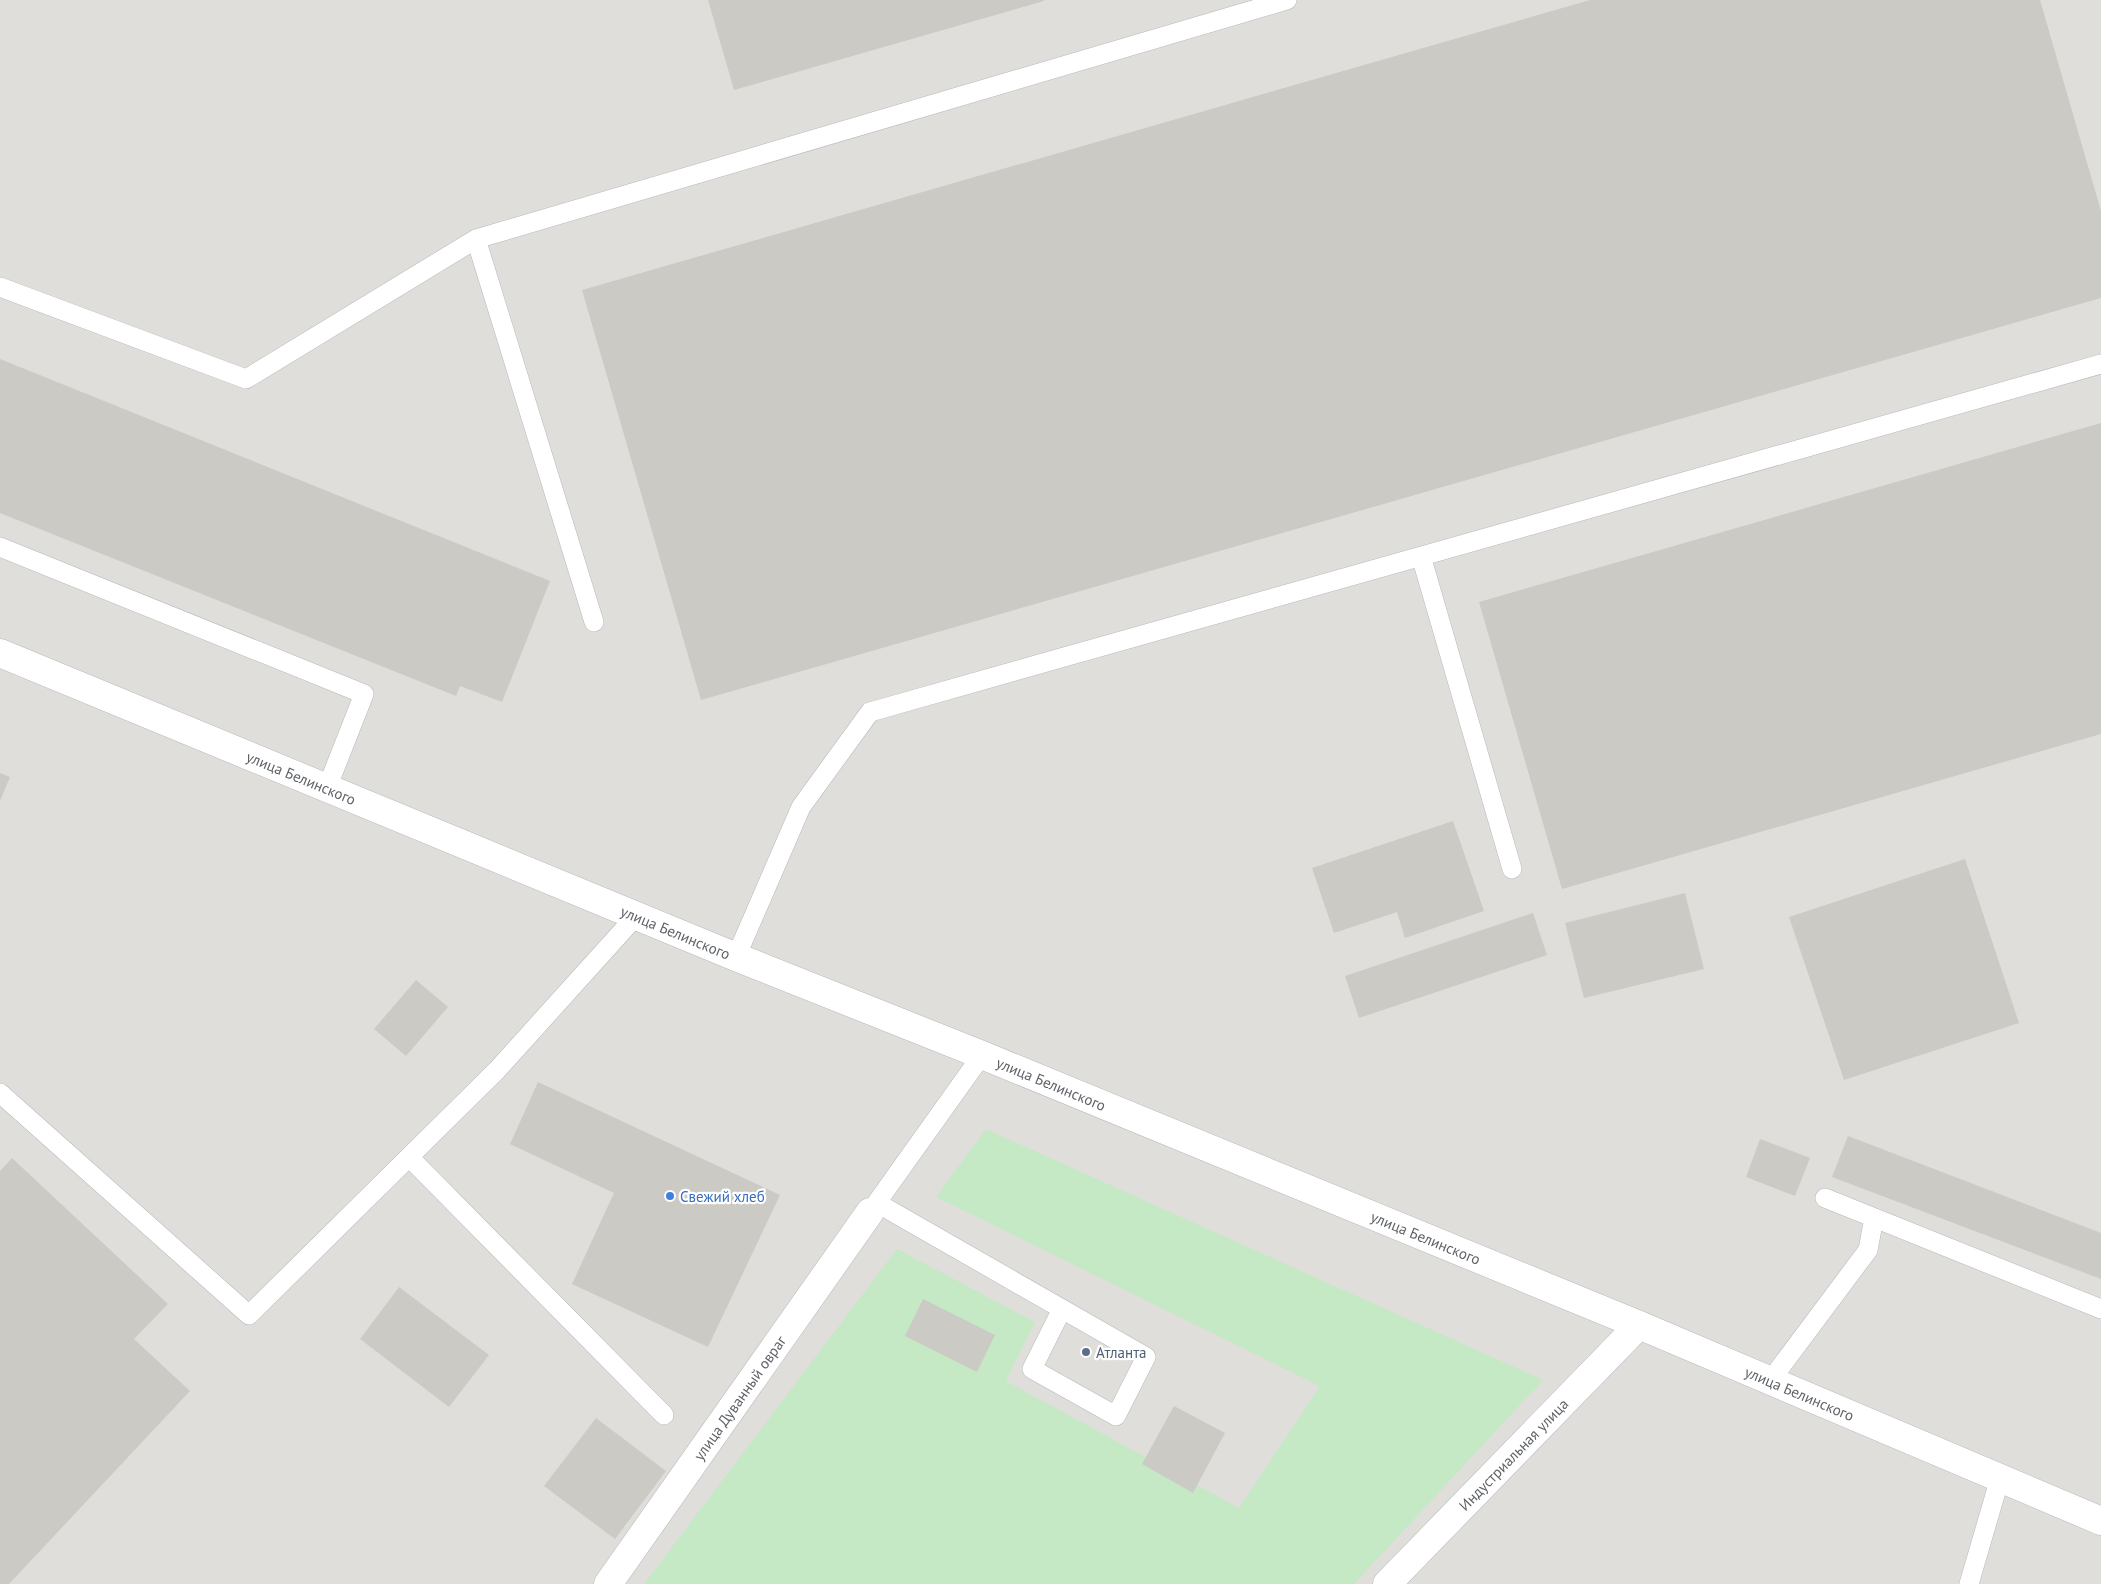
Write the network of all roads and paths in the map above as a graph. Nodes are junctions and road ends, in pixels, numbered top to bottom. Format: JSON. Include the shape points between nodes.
{"nodes":[{"id":1,"x":1287,"y":0,"type":"edge"},
{"id":2,"x":476,"y":239,"type":"junction"},
{"id":3,"x":0,"y":287,"type":"edge"},
{"id":4,"x":2101,"y":364,"type":"edge"},
{"id":5,"x":0,"y":547,"type":"edge"},
{"id":6,"x":1421,"y":556,"type":"junction"},
{"id":7,"x":594,"y":622,"type":"dead end"},
{"id":8,"x":0,"y":653,"type":"edge"},
{"id":9,"x":327,"y":788,"type":"junction"},
{"id":10,"x":1512,"y":869,"type":"dead end"},
{"id":11,"x":636,"y":916,"type":"junction"},
{"id":12,"x":736,"y":957,"type":"junction"},
{"id":13,"x":982,"y":1055,"type":"junction"},
{"id":14,"x":0,"y":1093,"type":"edge"},
{"id":15,"x":410,"y":1158,"type":"junction"},
{"id":16,"x":1825,"y":1198,"type":"dead end"},
{"id":17,"x":873,"y":1208,"type":"junction"},
{"id":18,"x":1874,"y":1218,"type":"junction"},
{"id":19,"x":1062,"y":1308,"type":"junction"},
{"id":20,"x":2101,"y":1309,"type":"edge"},
{"id":21,"x":1639,"y":1325,"type":"junction"},
{"id":22,"x":1770,"y":1381,"type":"junction"},
{"id":23,"x":664,"y":1415,"type":"dead end"},
{"id":24,"x":2000,"y":1478,"type":"junction"},
{"id":25,"x":2101,"y":1521,"type":"edge"},
{"id":26,"x":608,"y":1584,"type":"edge"},
{"id":27,"x":1387,"y":1584,"type":"edge"},
{"id":28,"x":1969,"y":1584,"type":"edge"}],
"edges":[{"from":1,"to":2,"type":"lane"},
{"from":2,"to":3,"type":"lane","via":[[246,379]]},
{"from":2,"to":7,"type":"lane"},
{"from":4,"to":6,"type":"lane"},
{"from":5,"to":9,"type":"lane","via":[[364,694]]},
{"from":6,"to":10,"type":"lane"},
{"from":6,"to":12,"type":"lane","via":[[870,712],[801,807]]},
{"from":8,"to":9,"type":"street","name":"улица Белинского"},
{"from":9,"to":11,"type":"street","name":"улица Белинского"},
{"from":11,"to":12,"type":"street","name":"улица Белинского"},
{"from":11,"to":15,"type":"lane","via":[[497,1070]]},
{"from":12,"to":13,"type":"street","name":"улица Белинского"},
{"from":13,"to":17,"type":"lane"},
{"from":13,"to":21,"type":"street","name":"улица Белинского"},
{"from":14,"to":15,"type":"lane","via":[[249,1315]]},
{"from":15,"to":23,"type":"lane"},
{"from":16,"to":18,"type":"lane"},
{"from":17,"to":19,"type":"lane"},
{"from":17,"to":26,"type":"street","name":"улица Дуванный овраг"},
{"from":18,"to":20,"type":"lane"},
{"from":18,"to":22,"type":"lane","via":[[1868,1250]]},
{"from":19,"to":19,"type":"lane","via":[[1146,1357],[1116,1416],[1032,1369]]},
{"from":21,"to":22,"type":"street","name":"улица Белинского"},
{"from":21,"to":27,"type":"street","name":"Индустриальная улица"},
{"from":22,"to":24,"type":"street","name":"улица Белинского"},
{"from":24,"to":25,"type":"street","name":"улица Белинского"},
{"from":24,"to":28,"type":"lane"}]}
